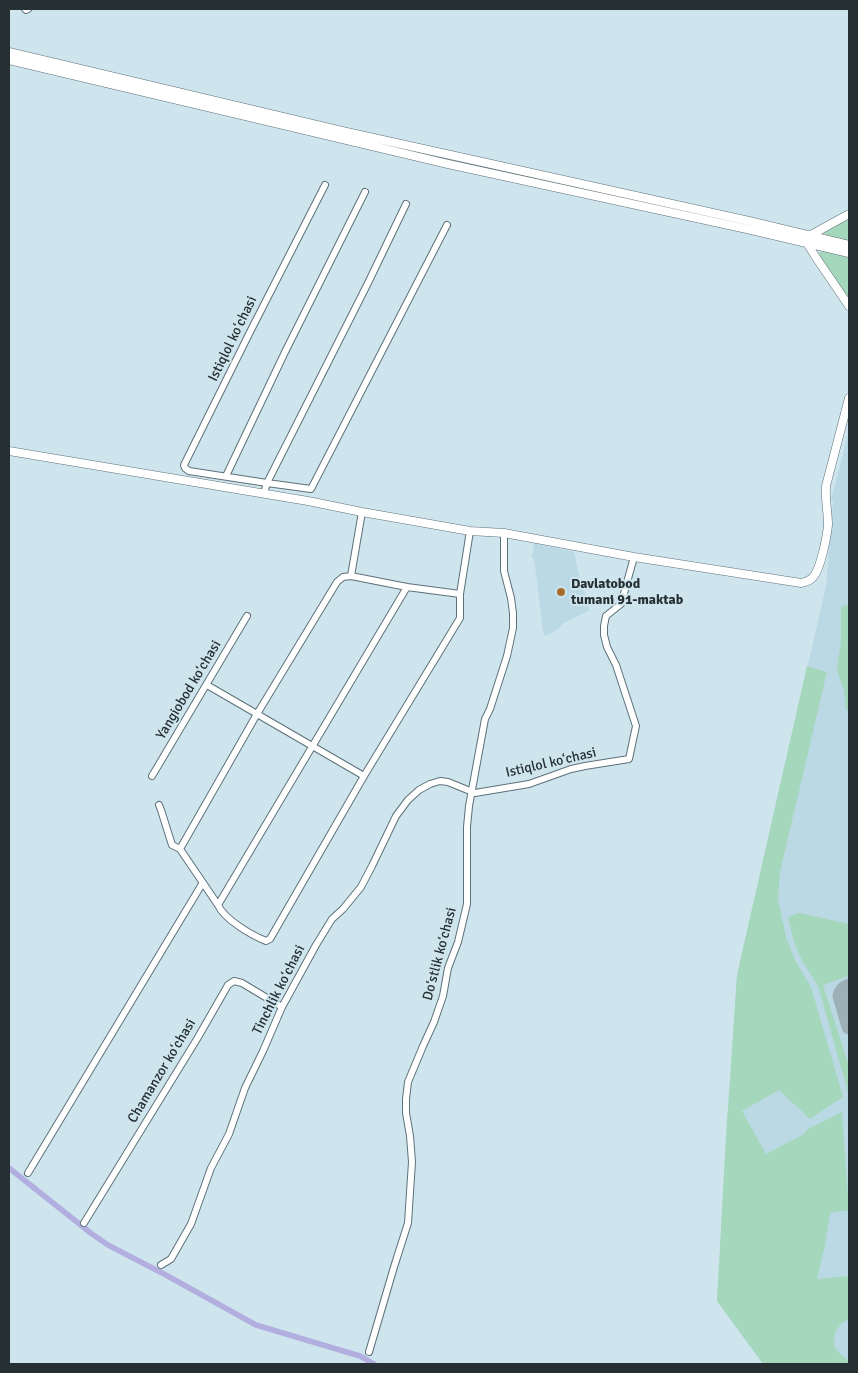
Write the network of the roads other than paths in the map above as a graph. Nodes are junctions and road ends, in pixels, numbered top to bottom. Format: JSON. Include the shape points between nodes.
{"nodes":[{"id":1,"x":9,"y":52,"type":"edge"},
{"id":2,"x":9,"y":60,"type":"edge"},
{"id":3,"x":325,"y":185,"type":"dead end"},
{"id":4,"x":365,"y":192,"type":"dead end"},
{"id":5,"x":406,"y":204,"type":"dead end"},
{"id":6,"x":849,"y":214,"type":"edge"},
{"id":7,"x":447,"y":225,"type":"dead end"},
{"id":8,"x":808,"y":240,"type":"junction"},
{"id":9,"x":849,"y":245,"type":"edge"},
{"id":10,"x":849,"y":253,"type":"edge"},
{"id":11,"x":849,"y":306,"type":"edge"},
{"id":12,"x":849,"y":398,"type":"edge"},
{"id":13,"x":9,"y":450,"type":"edge"},
{"id":14,"x":226,"y":476,"type":"junction"},
{"id":15,"x":267,"y":483,"type":"junction"},
{"id":16,"x":264,"y":493,"type":"junction"},
{"id":17,"x":362,"y":512,"type":"junction"},
{"id":18,"x":470,"y":531,"type":"junction"},
{"id":19,"x":504,"y":533,"type":"junction"},
{"id":20,"x":634,"y":557,"type":"junction"},
{"id":21,"x":351,"y":576,"type":"junction"},
{"id":22,"x":407,"y":587,"type":"junction"},
{"id":23,"x":460,"y":594,"type":"junction"},
{"id":24,"x":247,"y":616,"type":"dead end"},
{"id":25,"x":207,"y":685,"type":"junction"},
{"id":26,"x":257,"y":714,"type":"junction"},
{"id":27,"x":311,"y":746,"type":"junction"},
{"id":28,"x":152,"y":776,"type":"dead end"},
{"id":29,"x":364,"y":776,"type":"junction"},
{"id":30,"x":471,"y":791,"type":"junction"},
{"id":31,"x":159,"y":805,"type":"dead end"},
{"id":32,"x":180,"y":849,"type":"junction"},
{"id":33,"x":202,"y":884,"type":"junction"},
{"id":34,"x":218,"y":905,"type":"junction"},
{"id":35,"x":282,"y":1007,"type":"junction"},
{"id":36,"x":28,"y":1173,"type":"dead end"},
{"id":37,"x":84,"y":1223,"type":"dead end"},
{"id":38,"x":161,"y":1265,"type":"dead end"},
{"id":39,"x":370,"y":1352,"type":"dead end"}],
"edges":[{"from":1,"to":8,"type":"street"},
{"from":2,"to":8,"type":"street","via":[[448,164]]},
{"from":3,"to":14,"type":"street","name":"Istiqlol koʻchasi","via":[[184,466],[189,471]]},
{"from":4,"to":14,"type":"street"},
{"from":5,"to":15,"type":"street"},
{"from":6,"to":8,"type":"street"},
{"from":7,"to":15,"type":"street","name":"Istiqlol koʻchasi","via":[[311,489]]},
{"from":8,"to":9,"type":"street"},
{"from":8,"to":10,"type":"street"},
{"from":8,"to":11,"type":"street"},
{"from":12,"to":20,"type":"street","via":[[826,486],[826,540],[817,572],[810,580],[801,584]]},
{"from":13,"to":16,"type":"street"},
{"from":14,"to":15,"type":"street","name":"Istiqlol koʻchasi"},
{"from":15,"to":16,"type":"street"},
{"from":16,"to":17,"type":"street"},
{"from":17,"to":18,"type":"street"},
{"from":17,"to":21,"type":"street"},
{"from":18,"to":19,"type":"street"},
{"from":18,"to":23,"type":"street"},
{"from":19,"to":20,"type":"street"},
{"from":19,"to":30,"type":"street","name":"Doʻstlik koʻchasi","via":[[504,571],[514,614],[507,656],[485,719]]},
{"from":20,"to":30,"type":"street","name":"Istiqlol koʻchasi","via":[[621,604],[606,616],[604,626],[607,647],[636,726],[629,760],[571,769],[521,785],[480,793]]},
{"from":21,"to":22,"type":"street"},
{"from":21,"to":26,"type":"street","via":[[337,582]]},
{"from":22,"to":23,"type":"street"},
{"from":22,"to":27,"type":"street"},
{"from":23,"to":29,"type":"street","via":[[460,618]]},
{"from":24,"to":25,"type":"street","name":"Yangiobod koʻchasi"},
{"from":25,"to":26,"type":"street"},
{"from":25,"to":28,"type":"street","name":"Yangiobod koʻchasi"},
{"from":26,"to":27,"type":"street"},
{"from":26,"to":32,"type":"street"},
{"from":27,"to":29,"type":"street"},
{"from":27,"to":34,"type":"street"},
{"from":29,"to":34,"type":"street","via":[[268,941],[226,918]]},
{"from":30,"to":35,"type":"street","name":"Tinchlik koʻchasi","via":[[440,782],[419,790],[408,800],[396,816],[361,887],[332,919]]},
{"from":30,"to":39,"type":"street","name":"Doʻstlik koʻchasi","via":[[467,827],[467,904],[443,996],[408,1082],[406,1113],[412,1162],[408,1223]]},
{"from":31,"to":32,"type":"street","via":[[172,845]]},
{"from":32,"to":33,"type":"street"},
{"from":33,"to":34,"type":"street"},
{"from":33,"to":36,"type":"street"},
{"from":35,"to":37,"type":"street","name":"Chamanzor koʻchasi","via":[[242,983],[234,981],[228,985]]},
{"from":35,"to":38,"type":"street","name":"Tinchlik koʻchasi","via":[[245,1088],[229,1134],[211,1168],[191,1224],[171,1259]]}]}
